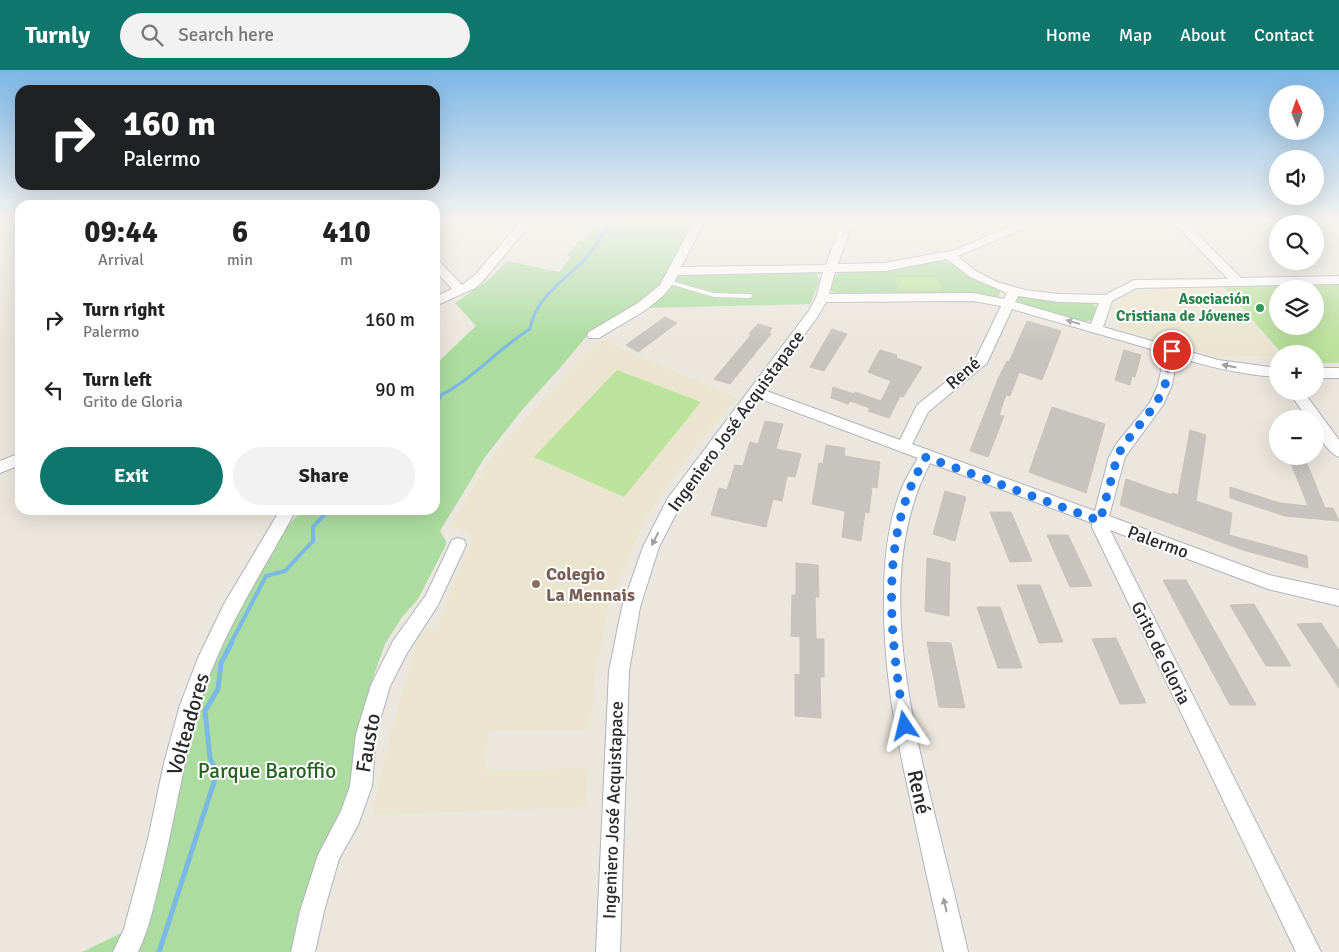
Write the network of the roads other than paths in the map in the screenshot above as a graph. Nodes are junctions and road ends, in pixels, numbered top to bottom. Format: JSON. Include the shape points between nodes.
{"nodes":[{"id":1,"x":492,"y":262,"type":"edge"},
{"id":2,"x":677,"y":262,"type":"edge"},
{"id":3,"x":832,"y":262,"type":"edge"},
{"id":4,"x":911,"y":262,"type":"edge"},
{"id":5,"x":959,"y":262,"type":"edge"},
{"id":6,"x":1218,"y":262,"type":"edge"},
{"id":7,"x":440,"y":268,"type":"edge"},
{"id":8,"x":830,"y":268,"type":"junction"},
{"id":9,"x":676,"y":271,"type":"junction"},
{"id":10,"x":1339,"y":280,"type":"edge"},
{"id":11,"x":1237,"y":281,"type":"junction"},
{"id":12,"x":668,"y":282,"type":"junction"},
{"id":13,"x":460,"y":290,"type":"junction"},
{"id":14,"x":1014,"y":290,"type":"junction"},
{"id":15,"x":750,"y":296,"type":"dead end"},
{"id":16,"x":822,"y":298,"type":"junction"},
{"id":17,"x":1107,"y":299,"type":"junction"},
{"id":18,"x":440,"y":300,"type":"edge"},
{"id":19,"x":1008,"y":304,"type":"junction"},
{"id":20,"x":1096,"y":329,"type":"junction"},
{"id":21,"x":594,"y":335,"type":"dead end"},
{"id":22,"x":1172,"y":351,"type":"junction"},
{"id":23,"x":1269,"y":372,"type":"edge"},
{"id":24,"x":1324,"y":373,"type":"edge"},
{"id":25,"x":1339,"y":373,"type":"edge"},
{"id":26,"x":755,"y":392,"type":"junction"},
{"id":27,"x":1301,"y":400,"type":"edge"},
{"id":28,"x":903,"y":448,"type":"junction"},
{"id":29,"x":1339,"y":451,"type":"edge"},
{"id":30,"x":926,"y":457,"type":"junction"},
{"id":31,"x":15,"y":461,"type":"edge"},
{"id":32,"x":0,"y":467,"type":"edge"},
{"id":33,"x":285,"y":515,"type":"edge"},
{"id":34,"x":1100,"y":521,"type":"junction"},
{"id":35,"x":458,"y":545,"type":"dead end"},
{"id":36,"x":1339,"y":598,"type":"edge"},
{"id":37,"x":126,"y":952,"type":"edge"},
{"id":38,"x":303,"y":952,"type":"edge"},
{"id":39,"x":608,"y":952,"type":"edge"},
{"id":40,"x":956,"y":952,"type":"edge"},
{"id":41,"x":1309,"y":952,"type":"edge"}],
"edges":[{"from":1,"to":13,"type":"street","via":[[479,278]]},
{"from":2,"to":9,"type":"street"},
{"from":3,"to":8,"type":"street","name":"Ingeniero José Acquistapace"},
{"from":4,"to":8,"type":"street","via":[[885,267]]},
{"from":5,"to":14,"type":"street","via":[[978,278]]},
{"from":6,"to":11,"type":"street"},
{"from":7,"to":13,"type":"street"},
{"from":8,"to":9,"type":"street"},
{"from":8,"to":16,"type":"street","name":"Ingeniero José Acquistapace"},
{"from":9,"to":12,"type":"street"},
{"from":10,"to":11,"type":"street"},
{"from":11,"to":17,"type":"street","via":[[1134,284]]},
{"from":12,"to":15,"type":"lane","via":[[714,295]]},
{"from":12,"to":21,"type":"street","via":[[647,302]]},
{"from":13,"to":18,"type":"street"},
{"from":14,"to":17,"type":"street","via":[[1050,298]]},
{"from":14,"to":19,"type":"street","name":"René"},
{"from":16,"to":19,"type":"street","via":[[973,297]]},
{"from":16,"to":26,"type":"street","name":"Ingeniero José Acquistapace"},
{"from":17,"to":20,"type":"street"},
{"from":20,"to":19,"type":"street","one_way":true},
{"from":19,"to":28,"type":"street","name":"René","via":[[982,360],[922,409]]},
{"from":20,"to":22,"type":"street"},
{"from":23,"to":22,"type":"street","one_way":true,"via":[[1232,367]]},
{"from":22,"to":34,"type":"street","via":[[1165,385],[1156,404],[1117,458]]},
{"from":24,"to":25,"type":"street"},
{"from":26,"to":28,"type":"street","name":"Palermo"},
{"from":26,"to":39,"type":"street","name":"Ingeniero José Acquistapace","one_way":true,"via":[[674,502],[651,547],[631,607],[619,671]]},
{"from":27,"to":29,"type":"street"},
{"from":28,"to":30,"type":"street","name":"Palermo"},
{"from":30,"to":34,"type":"street","name":"Palermo"},
{"from":40,"to":30,"type":"street","name":"René","one_way":true,"via":[[910,754],[893,640],[893,568],[900,521],[912,484]]},
{"from":31,"to":32,"type":"street"},
{"from":33,"to":37,"type":"street","name":"Volteadores","via":[[230,609],[207,658],[174,763],[159,838],[135,932]]},
{"from":34,"to":36,"type":"street","name":"Palermo","via":[[1268,582]]},
{"from":34,"to":41,"type":"street","name":"Grito de Gloria","via":[[1103,535]]},
{"from":35,"to":38,"type":"street","name":"Fausto","via":[[432,600],[400,647],[381,685],[366,734],[361,786],[350,816],[329,855]]}]}
